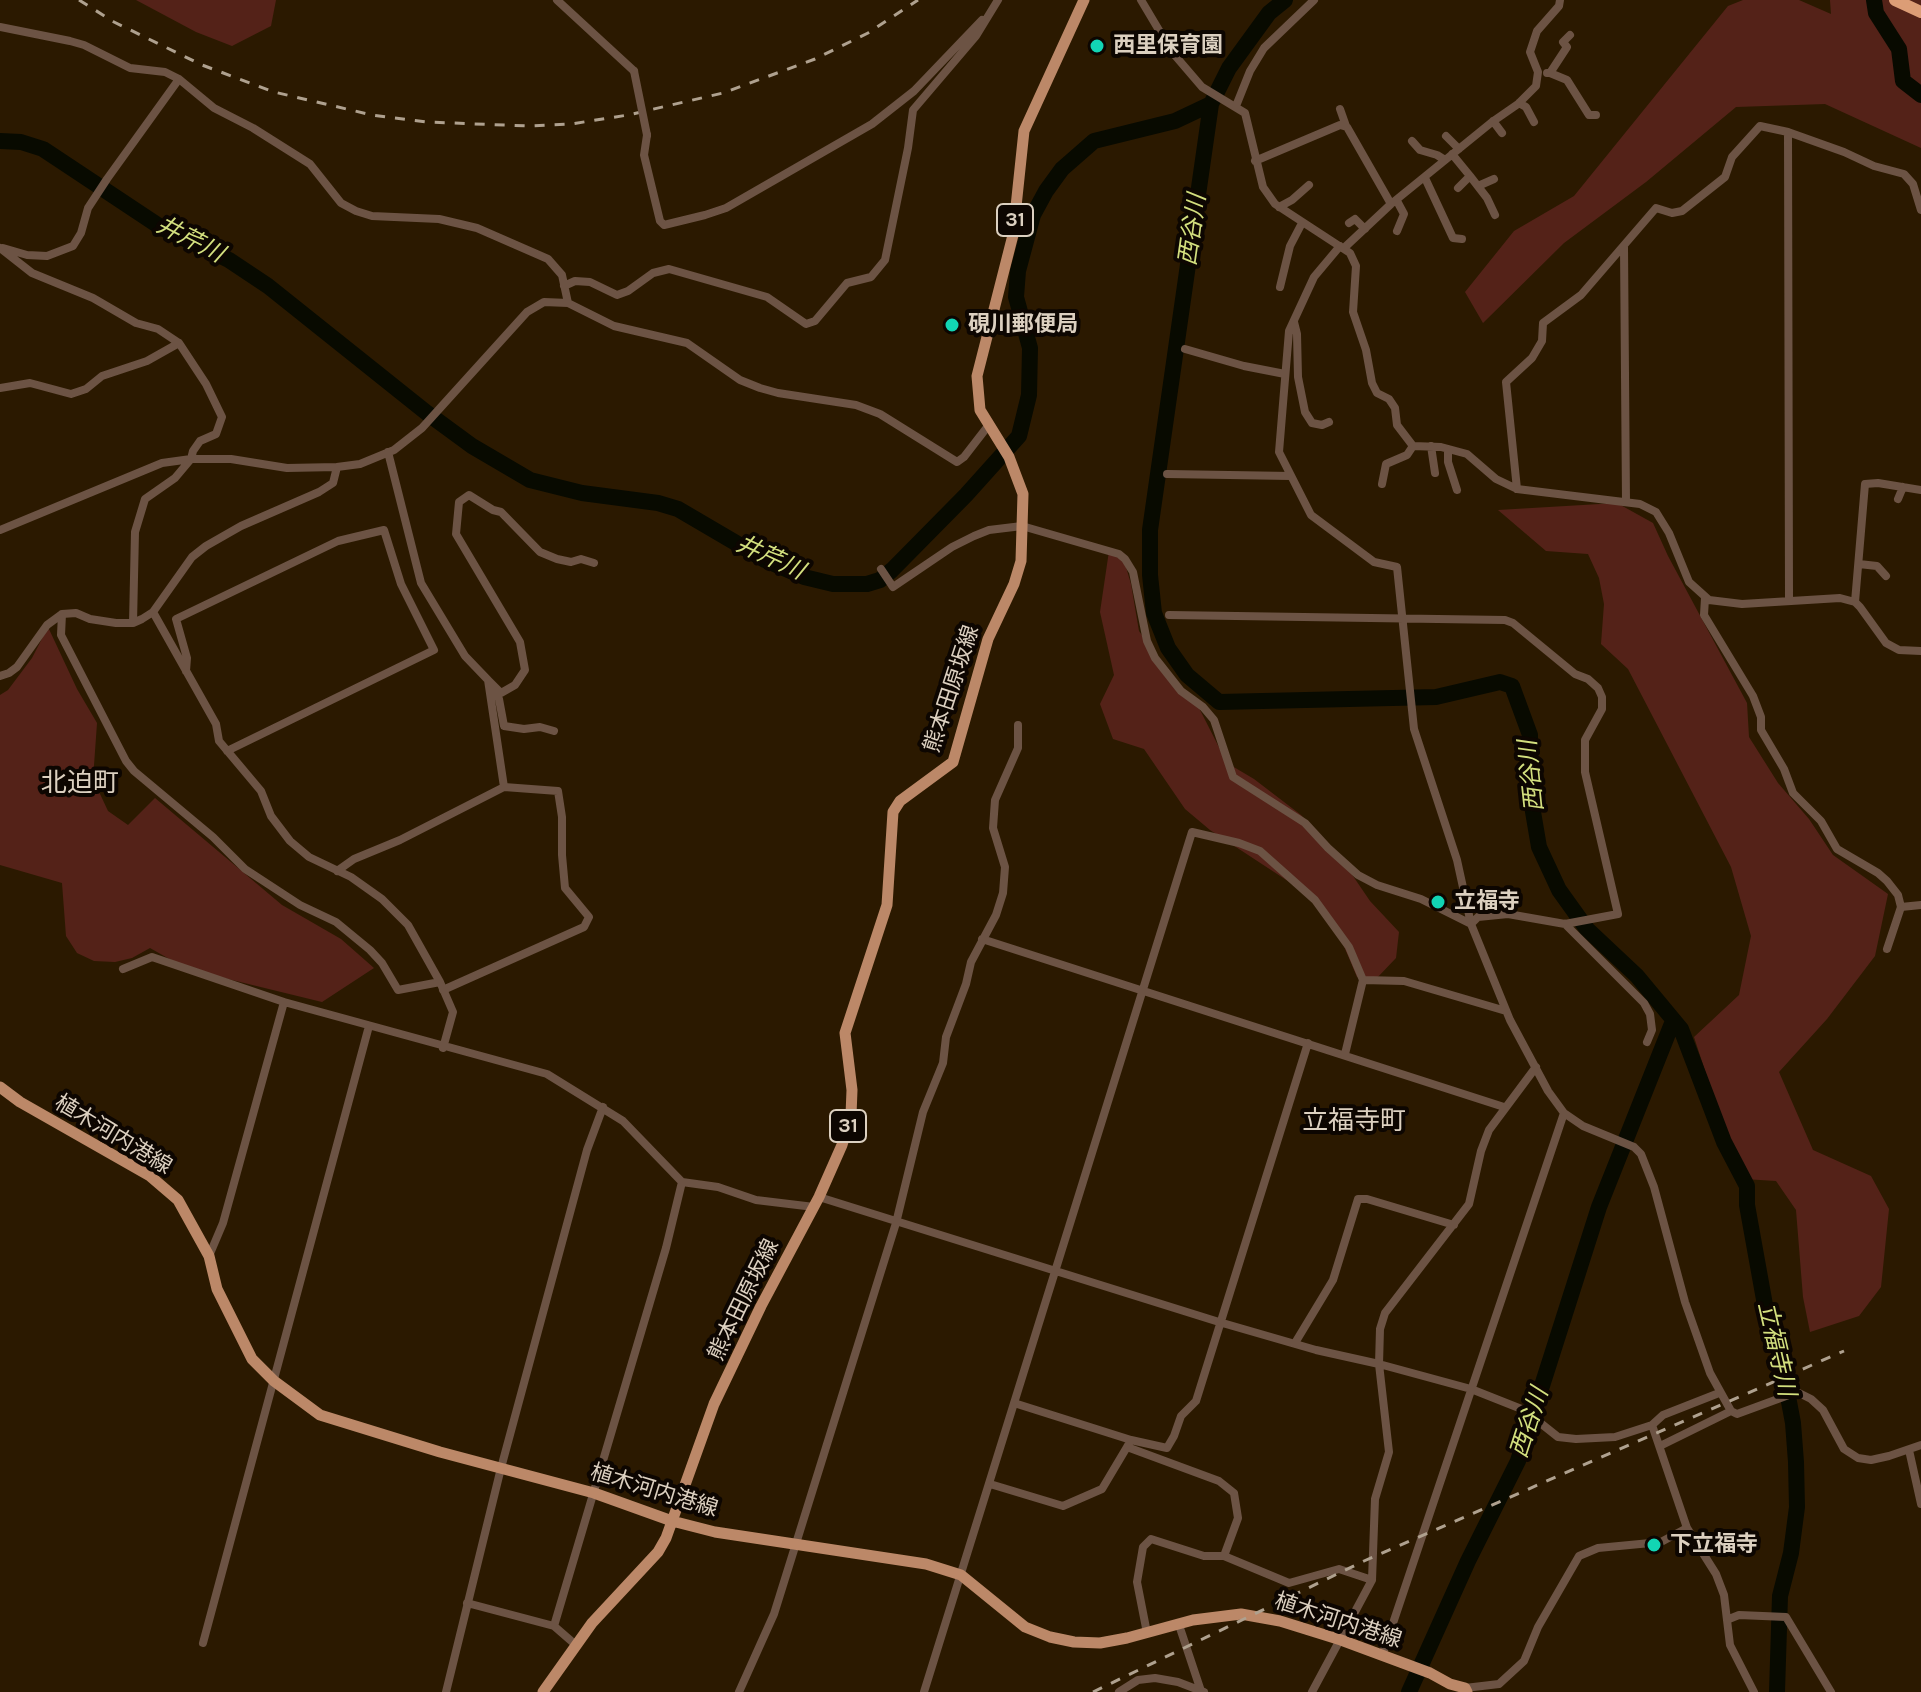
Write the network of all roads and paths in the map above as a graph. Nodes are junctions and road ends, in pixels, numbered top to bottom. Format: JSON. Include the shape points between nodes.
{"nodes":[{"id":1,"x":557,"y":0,"type":"edge"},
{"id":2,"x":998,"y":0,"type":"edge"},
{"id":3,"x":1084,"y":0,"type":"edge"},
{"id":4,"x":1141,"y":0,"type":"edge"},
{"id":5,"x":1314,"y":0,"type":"edge"},
{"id":6,"x":1895,"y":0,"type":"edge"},
{"id":7,"x":1561,"y":2,"type":"edge"},
{"id":8,"x":1921,"y":12,"type":"edge"},
{"id":9,"x":988,"y":14,"type":"junction"},
{"id":10,"x":0,"y":27,"type":"edge"},
{"id":11,"x":1570,"y":35,"type":"dead end"},
{"id":12,"x":1538,"y":72,"type":"junction"},
{"id":13,"x":1550,"y":73,"type":"junction"},
{"id":14,"x":179,"y":79,"type":"junction"},
{"id":15,"x":1519,"y":103,"type":"junction"},
{"id":16,"x":1232,"y":104,"type":"junction"},
{"id":17,"x":1340,"y":109,"type":"dead end"},
{"id":18,"x":1596,"y":115,"type":"dead end"},
{"id":19,"x":1493,"y":121,"type":"junction"},
{"id":20,"x":1534,"y":122,"type":"dead end"},
{"id":21,"x":1347,"y":127,"type":"junction"},
{"id":22,"x":1788,"y":132,"type":"junction"},
{"id":23,"x":1502,"y":133,"type":"dead end"},
{"id":24,"x":1446,"y":136,"type":"dead end"},
{"id":25,"x":1412,"y":141,"type":"dead end"},
{"id":26,"x":1452,"y":154,"type":"junction"},
{"id":27,"x":1255,"y":161,"type":"junction"},
{"id":28,"x":1470,"y":176,"type":"junction"},
{"id":29,"x":1425,"y":178,"type":"junction"},
{"id":30,"x":1494,"y":179,"type":"dead end"},
{"id":31,"x":1309,"y":185,"type":"dead end"},
{"id":32,"x":1478,"y":186,"type":"junction"},
{"id":33,"x":1458,"y":188,"type":"dead end"},
{"id":34,"x":1394,"y":203,"type":"junction"},
{"id":35,"x":1279,"y":207,"type":"junction"},
{"id":36,"x":1921,"y":210,"type":"edge"},
{"id":37,"x":1495,"y":215,"type":"dead end"},
{"id":38,"x":1302,"y":223,"type":"junction"},
{"id":39,"x":1349,"y":223,"type":"dead end"},
{"id":40,"x":1365,"y":229,"type":"junction"},
{"id":41,"x":1397,"y":231,"type":"dead end"},
{"id":42,"x":1462,"y":239,"type":"dead end"},
{"id":43,"x":1624,"y":246,"type":"junction"},
{"id":44,"x":1342,"y":247,"type":"junction"},
{"id":45,"x":0,"y":248,"type":"edge"},
{"id":46,"x":564,"y":286,"type":"junction"},
{"id":47,"x":1280,"y":287,"type":"dead end"},
{"id":48,"x":568,"y":303,"type":"junction"},
{"id":49,"x":1294,"y":321,"type":"junction"},
{"id":50,"x":179,"y":343,"type":"junction"},
{"id":51,"x":1185,"y":349,"type":"dead end"},
{"id":52,"x":1285,"y":374,"type":"junction"},
{"id":53,"x":0,"y":388,"type":"edge"},
{"id":54,"x":1329,"y":422,"type":"dead end"},
{"id":55,"x":988,"y":426,"type":"junction"},
{"id":56,"x":1413,"y":446,"type":"junction"},
{"id":57,"x":1431,"y":446,"type":"junction"},
{"id":58,"x":1448,"y":449,"type":"junction"},
{"id":59,"x":388,"y":452,"type":"junction"},
{"id":60,"x":191,"y":459,"type":"junction"},
{"id":61,"x":337,"y":467,"type":"junction"},
{"id":62,"x":1435,"y":473,"type":"dead end"},
{"id":63,"x":1167,"y":474,"type":"dead end"},
{"id":64,"x":1291,"y":476,"type":"junction"},
{"id":65,"x":1382,"y":484,"type":"dead end"},
{"id":66,"x":1903,"y":487,"type":"junction"},
{"id":67,"x":1517,"y":489,"type":"junction"},
{"id":68,"x":1457,"y":490,"type":"dead end"},
{"id":69,"x":1921,"y":490,"type":"edge"},
{"id":70,"x":1898,"y":499,"type":"dead end"},
{"id":71,"x":1626,"y":502,"type":"junction"},
{"id":72,"x":1022,"y":526,"type":"junction"},
{"id":73,"x":0,"y":530,"type":"edge"},
{"id":74,"x":594,"y":563,"type":"dead end"},
{"id":75,"x":1859,"y":564,"type":"junction"},
{"id":76,"x":881,"y":569,"type":"dead end"},
{"id":77,"x":1886,"y":576,"type":"dead end"},
{"id":78,"x":1705,"y":598,"type":"junction"},
{"id":79,"x":1789,"y":600,"type":"junction"},
{"id":80,"x":1855,"y":602,"type":"junction"},
{"id":81,"x":153,"y":612,"type":"junction"},
{"id":82,"x":62,"y":614,"type":"junction"},
{"id":83,"x":1169,"y":615,"type":"dead end"},
{"id":84,"x":1404,"y":618,"type":"junction"},
{"id":85,"x":133,"y":623,"type":"junction"},
{"id":86,"x":1921,"y":651,"type":"edge"},
{"id":87,"x":186,"y":671,"type":"junction"},
{"id":88,"x":0,"y":676,"type":"edge"},
{"id":89,"x":488,"y":680,"type":"junction"},
{"id":90,"x":1018,"y":725,"type":"dead end"},
{"id":91,"x":554,"y":731,"type":"dead end"},
{"id":92,"x":227,"y":751,"type":"junction"},
{"id":93,"x":504,"y":787,"type":"junction"},
{"id":94,"x":337,"y":871,"type":"junction"},
{"id":95,"x":1921,"y":905,"type":"edge"},
{"id":96,"x":1901,"y":907,"type":"junction"},
{"id":97,"x":1471,"y":924,"type":"junction"},
{"id":98,"x":1565,"y":924,"type":"junction"},
{"id":99,"x":982,"y":939,"type":"junction"},
{"id":100,"x":1887,"y":949,"type":"dead end"},
{"id":101,"x":123,"y":969,"type":"dead end"},
{"id":102,"x":1363,"y":980,"type":"junction"},
{"id":103,"x":442,"y":986,"type":"junction"},
{"id":104,"x":1141,"y":992,"type":"junction"},
{"id":105,"x":284,"y":1002,"type":"junction"},
{"id":106,"x":1506,"y":1011,"type":"junction"},
{"id":107,"x":369,"y":1026,"type":"junction"},
{"id":108,"x":1647,"y":1042,"type":"dead end"},
{"id":109,"x":1308,"y":1043,"type":"junction"},
{"id":110,"x":443,"y":1048,"type":"junction"},
{"id":111,"x":1345,"y":1054,"type":"junction"},
{"id":112,"x":1536,"y":1067,"type":"junction"},
{"id":113,"x":0,"y":1087,"type":"edge"},
{"id":114,"x":603,"y":1107,"type":"junction"},
{"id":115,"x":1504,"y":1107,"type":"junction"},
{"id":116,"x":1564,"y":1113,"type":"junction"},
{"id":117,"x":682,"y":1182,"type":"junction"},
{"id":118,"x":816,"y":1202,"type":"junction"},
{"id":119,"x":896,"y":1223,"type":"junction"},
{"id":120,"x":1454,"y":1225,"type":"junction"},
{"id":121,"x":209,"y":1256,"type":"junction"},
{"id":122,"x":1056,"y":1271,"type":"junction"},
{"id":123,"x":1219,"y":1322,"type":"junction"},
{"id":124,"x":1295,"y":1343,"type":"junction"},
{"id":125,"x":1379,"y":1364,"type":"junction"},
{"id":126,"x":274,"y":1381,"type":"junction"},
{"id":127,"x":1471,"y":1389,"type":"junction"},
{"id":128,"x":1719,"y":1393,"type":"junction"},
{"id":129,"x":1014,"y":1403,"type":"junction"},
{"id":130,"x":1731,"y":1411,"type":"junction"},
{"id":131,"x":1652,"y":1425,"type":"junction"},
{"id":132,"x":1129,"y":1444,"type":"junction"},
{"id":133,"x":1921,"y":1445,"type":"edge"},
{"id":134,"x":1660,"y":1446,"type":"junction"},
{"id":135,"x":1909,"y":1450,"type":"junction"},
{"id":136,"x":501,"y":1468,"type":"junction"},
{"id":137,"x":990,"y":1484,"type":"junction"},
{"id":138,"x":594,"y":1493,"type":"junction"},
{"id":139,"x":1921,"y":1504,"type":"edge"},
{"id":140,"x":672,"y":1521,"type":"junction"},
{"id":141,"x":1687,"y":1528,"type":"junction"},
{"id":142,"x":795,"y":1543,"type":"junction"},
{"id":143,"x":1224,"y":1556,"type":"junction"},
{"id":144,"x":961,"y":1575,"type":"junction"},
{"id":145,"x":1372,"y":1580,"type":"junction"},
{"id":146,"x":467,"y":1603,"type":"junction"},
{"id":147,"x":1729,"y":1619,"type":"junction"},
{"id":148,"x":1179,"y":1625,"type":"junction"},
{"id":149,"x":554,"y":1626,"type":"junction"},
{"id":150,"x":1147,"y":1633,"type":"junction"},
{"id":151,"x":1341,"y":1640,"type":"junction"},
{"id":152,"x":203,"y":1643,"type":"dead end"},
{"id":153,"x":577,"y":1646,"type":"junction"},
{"id":154,"x":1382,"y":1656,"type":"junction"},
{"id":155,"x":1466,"y":1690,"type":"edge"},
{"id":156,"x":446,"y":1692,"type":"edge"},
{"id":157,"x":543,"y":1692,"type":"edge"},
{"id":158,"x":739,"y":1692,"type":"edge"},
{"id":159,"x":924,"y":1692,"type":"edge"},
{"id":160,"x":1119,"y":1692,"type":"edge"},
{"id":161,"x":1202,"y":1692,"type":"edge"},
{"id":162,"x":1312,"y":1692,"type":"edge"},
{"id":163,"x":1754,"y":1692,"type":"edge"},
{"id":164,"x":1831,"y":1692,"type":"edge"}],
"edges":[{"from":1,"to":9,"type":"street","bridge":true,"via":[[634,71],[647,135],[644,155],[664,225],[726,208],[872,124],[914,91]]},
{"from":2,"to":9,"type":"street"},
{"from":3,"to":55,"type":"main road","name":"熊本田原坂線","number":"31","via":[[1024,131],[1013,235],[977,376],[980,410]]},
{"from":4,"to":16,"type":"street","via":[[1172,52],[1202,87]]},
{"from":5,"to":16,"type":"street","via":[[1264,48]]},
{"from":6,"to":8,"type":"highway"},
{"from":7,"to":12,"type":"street","via":[[1537,31],[1530,52]]},
{"from":9,"to":46,"type":"street","via":[[976,36],[913,110],[885,260],[871,277],[847,283],[815,321],[806,324],[767,297],[669,269],[617,295],[590,282]]},
{"from":10,"to":14,"type":"street","via":[[84,45],[130,68]]},
{"from":11,"to":13,"type":"street"},
{"from":12,"to":13,"type":"street"},
{"from":12,"to":15,"type":"street","via":[[1536,86]]},
{"from":13,"to":18,"type":"street","via":[[1567,80],[1589,115]]},
{"from":14,"to":45,"type":"street","via":[[96,196],[73,246],[47,256]]},
{"from":14,"to":46,"type":"street","via":[[214,108],[310,164],[341,203],[372,216],[439,219],[477,228],[548,259]]},
{"from":15,"to":19,"type":"street"},
{"from":15,"to":20,"type":"street"},
{"from":16,"to":27,"type":"street","via":[[1245,113]]},
{"from":17,"to":21,"type":"street"},
{"from":19,"to":23,"type":"street"},
{"from":19,"to":26,"type":"street"},
{"from":21,"to":27,"type":"street","via":[[1340,125]]},
{"from":21,"to":34,"type":"street"},
{"from":22,"to":36,"type":"street","via":[[1904,174]]},
{"from":22,"to":43,"type":"street","via":[[1760,126],[1732,157],[1725,177],[1682,211],[1656,208]]},
{"from":22,"to":79,"type":"street"},
{"from":24,"to":26,"type":"street"},
{"from":25,"to":26,"type":"street","via":[[1420,150]]},
{"from":26,"to":28,"type":"street"},
{"from":26,"to":29,"type":"street"},
{"from":27,"to":35,"type":"street","via":[[1263,187]]},
{"from":28,"to":32,"type":"street"},
{"from":28,"to":33,"type":"street"},
{"from":29,"to":34,"type":"street"},
{"from":29,"to":42,"type":"street","via":[[1453,238]]},
{"from":30,"to":32,"type":"street"},
{"from":31,"to":35,"type":"street"},
{"from":32,"to":37,"type":"street"},
{"from":34,"to":40,"type":"street"},
{"from":34,"to":41,"type":"street","via":[[1404,214]]},
{"from":35,"to":38,"type":"street"},
{"from":38,"to":44,"type":"street"},
{"from":38,"to":47,"type":"street"},
{"from":39,"to":40,"type":"street","via":[[1355,219]]},
{"from":40,"to":44,"type":"street"},
{"from":43,"to":67,"type":"street","via":[[1581,295],[1543,323],[1542,341],[1532,358],[1506,382]]},
{"from":43,"to":71,"type":"street"},
{"from":44,"to":49,"type":"street","via":[[1314,277]]},
{"from":44,"to":56,"type":"street","via":[[1356,266],[1353,312],[1372,383],[1395,408],[1397,425]]},
{"from":45,"to":50,"type":"street","via":[[32,273]]},
{"from":46,"to":48,"type":"street"},
{"from":48,"to":55,"type":"street","via":[[614,326],[687,343],[760,388],[880,414],[957,462]]},
{"from":48,"to":59,"type":"street","via":[[544,302],[527,312],[422,428]]},
{"from":49,"to":52,"type":"street"},
{"from":49,"to":54,"type":"street","via":[[1305,412],[1312,423]]},
{"from":50,"to":53,"type":"street","via":[[71,394],[30,383]]},
{"from":50,"to":60,"type":"street","via":[[222,417],[216,434],[200,441]]},
{"from":51,"to":52,"type":"street"},
{"from":52,"to":64,"type":"street","via":[[1279,452]]},
{"from":55,"to":72,"type":"main road","name":"熊本田原坂線","number":"31","via":[[1009,457],[1023,494]]},
{"from":56,"to":57,"type":"street"},
{"from":56,"to":65,"type":"street","via":[[1407,455],[1386,464]]},
{"from":57,"to":58,"type":"street"},
{"from":57,"to":62,"type":"street"},
{"from":58,"to":67,"type":"street","via":[[1467,454]]},
{"from":58,"to":68,"type":"street"},
{"from":59,"to":61,"type":"street"},
{"from":59,"to":89,"type":"street","via":[[421,583],[465,656]]},
{"from":60,"to":61,"type":"street"},
{"from":60,"to":73,"type":"street","via":[[162,463]]},
{"from":60,"to":85,"type":"street","via":[[145,499],[140,513],[133,560]]},
{"from":61,"to":81,"type":"street","via":[[333,483],[319,492],[241,526],[192,557]]},
{"from":63,"to":64,"type":"street"},
{"from":64,"to":84,"type":"street","via":[[1311,515],[1374,562],[1397,567]]},
{"from":66,"to":69,"type":"street"},
{"from":66,"to":70,"type":"street"},
{"from":66,"to":75,"type":"street","via":[[1865,484]]},
{"from":67,"to":71,"type":"street"},
{"from":71,"to":78,"type":"street","via":[[1656,512],[1689,582]]},
{"from":72,"to":76,"type":"street","via":[[974,536],[893,587]]},
{"from":72,"to":97,"type":"street","via":[[1125,559],[1155,658],[1214,720],[1233,777],[1305,823],[1358,875]]},
{"from":72,"to":118,"type":"main road","name":"熊本田原坂線","number":"31","via":[[1021,561],[988,639],[953,762],[893,812],[887,905],[845,1033],[851,1115]]},
{"from":74,"to":89,"type":"street","via":[[540,552],[501,512],[469,495],[459,502],[456,534],[520,642],[525,670],[501,693]]},
{"from":75,"to":77,"type":"street","via":[[1877,566]]},
{"from":75,"to":80,"type":"street"},
{"from":78,"to":79,"type":"street","via":[[1742,604]]},
{"from":78,"to":96,"type":"street","via":[[1704,615],[1753,696],[1761,730],[1793,793],[1821,821],[1837,849],[1887,881]]},
{"from":79,"to":80,"type":"street"},
{"from":80,"to":86,"type":"street","via":[[1886,643]]},
{"from":81,"to":85,"type":"street"},
{"from":81,"to":87,"type":"street"},
{"from":82,"to":85,"type":"street"},
{"from":82,"to":88,"type":"street","via":[[47,625],[17,667]]},
{"from":82,"to":103,"type":"street","via":[[61,635],[134,771],[245,869],[336,922],[370,950],[398,990]]},
{"from":83,"to":84,"type":"street"},
{"from":84,"to":97,"type":"street","via":[[1414,729],[1457,860]]},
{"from":84,"to":98,"type":"street","via":[[1505,620],[1598,688],[1602,709],[1585,740],[1585,772],[1618,914]]},
{"from":87,"to":92,"type":"street"},
{"from":87,"to":92,"type":"street","via":[[176,619],[338,541],[384,530],[401,584],[434,650]]},
{"from":89,"to":91,"type":"street","via":[[499,699],[504,726]]},
{"from":89,"to":93,"type":"street"},
{"from":90,"to":99,"type":"street","via":[[1018,748],[995,800],[993,828],[1005,867],[1003,893]]},
{"from":92,"to":94,"type":"street","via":[[261,791],[290,841]]},
{"from":93,"to":94,"type":"street"},
{"from":93,"to":103,"type":"street","via":[[558,791],[565,888],[589,917],[584,927]]},
{"from":94,"to":103,"type":"street","via":[[382,899],[408,925]]},
{"from":95,"to":96,"type":"street"},
{"from":96,"to":100,"type":"street"},
{"from":97,"to":98,"type":"street","via":[[1478,917],[1508,914]]},
{"from":97,"to":106,"type":"street"},
{"from":98,"to":108,"type":"street","via":[[1644,1003],[1652,1030]]},
{"from":99,"to":104,"type":"street"},
{"from":99,"to":119,"type":"street","via":[[923,1112]]},
{"from":101,"to":105,"type":"street","via":[[152,957]]},
{"from":102,"to":104,"type":"street","via":[[1349,947],[1315,900],[1260,851],[1192,832]]},
{"from":102,"to":106,"type":"street","via":[[1404,981]]},
{"from":102,"to":111,"type":"street"},
{"from":103,"to":110,"type":"street","via":[[453,1012]]},
{"from":104,"to":109,"type":"street"},
{"from":104,"to":122,"type":"street"},
{"from":105,"to":107,"type":"street"},
{"from":105,"to":121,"type":"street","via":[[223,1223]]},
{"from":106,"to":112,"type":"street"},
{"from":107,"to":110,"type":"street"},
{"from":107,"to":126,"type":"street"},
{"from":109,"to":111,"type":"street"},
{"from":109,"to":123,"type":"street"},
{"from":110,"to":114,"type":"street","via":[[547,1074]]},
{"from":111,"to":115,"type":"street"},
{"from":112,"to":115,"type":"street"},
{"from":112,"to":116,"type":"street"},
{"from":113,"to":121,"type":"main road","name":"植木河内港線","via":[[150,1176],[178,1200]]},
{"from":114,"to":117,"type":"street"},
{"from":114,"to":136,"type":"street"},
{"from":115,"to":120,"type":"street","via":[[1481,1151],[1469,1204]]},
{"from":116,"to":127,"type":"street"},
{"from":116,"to":128,"type":"street","via":[[1634,1147],[1646,1161],[1685,1302]]},
{"from":117,"to":118,"type":"street","via":[[756,1200]]},
{"from":117,"to":138,"type":"street"},
{"from":118,"to":119,"type":"street"},
{"from":118,"to":140,"type":"main road","name":"熊本田原坂線","number":"31","via":[[714,1404]]},
{"from":119,"to":122,"type":"street"},
{"from":119,"to":142,"type":"street"},
{"from":120,"to":124,"type":"street","via":[[1358,1199],[1333,1280]]},
{"from":120,"to":125,"type":"street","via":[[1385,1313]]},
{"from":121,"to":126,"type":"main road","name":"植木河内港線","via":[[217,1289],[252,1359]]},
{"from":122,"to":123,"type":"street"},
{"from":122,"to":129,"type":"street"},
{"from":123,"to":124,"type":"street"},
{"from":123,"to":132,"type":"street","via":[[1196,1401],[1181,1416],[1169,1446]]},
{"from":124,"to":125,"type":"street"},
{"from":125,"to":127,"type":"street"},
{"from":125,"to":145,"type":"street","via":[[1389,1452],[1375,1499]]},
{"from":126,"to":136,"type":"main road","name":"植木河内港線","via":[[320,1415]]},
{"from":126,"to":152,"type":"street"},
{"from":127,"to":131,"type":"street","via":[[1524,1410],[1558,1437],[1615,1437]]},
{"from":127,"to":154,"type":"street"},
{"from":128,"to":130,"type":"street"},
{"from":128,"to":131,"type":"street","via":[[1663,1415]]},
{"from":129,"to":132,"type":"street"},
{"from":129,"to":137,"type":"street"},
{"from":130,"to":134,"type":"street"},
{"from":130,"to":135,"type":"street","via":[[1737,1414],[1797,1392],[1823,1410],[1844,1449],[1858,1458]]},
{"from":131,"to":134,"type":"street"},
{"from":132,"to":137,"type":"street","via":[[1102,1489],[1063,1506]]},
{"from":132,"to":143,"type":"street","via":[[1219,1481],[1234,1493],[1238,1518]]},
{"from":133,"to":135,"type":"street"},
{"from":134,"to":141,"type":"street"},
{"from":135,"to":139,"type":"street"},
{"from":136,"to":138,"type":"main road","name":"植木河内港線"},
{"from":136,"to":146,"type":"street"},
{"from":137,"to":144,"type":"street"},
{"from":138,"to":140,"type":"main road","name":"植木河内港線"},
{"from":138,"to":149,"type":"street"},
{"from":140,"to":142,"type":"main road","name":"植木河内港線"},
{"from":140,"to":153,"type":"main road","name":"熊本田原坂線","number":"31","via":[[658,1552]]},
{"from":141,"to":147,"type":"street","via":[[1716,1574]]},
{"from":141,"to":155,"type":"street","via":[[1661,1542],[1598,1548],[1579,1556],[1524,1661],[1499,1684]]},
{"from":142,"to":144,"type":"main road","name":"植木河内港線","via":[[926,1564]]},
{"from":142,"to":158,"type":"street","via":[[774,1614]]},
{"from":143,"to":145,"type":"street","via":[[1289,1583],[1339,1569]]},
{"from":143,"to":150,"type":"street","via":[[1146,1542],[1137,1582]]},
{"from":144,"to":150,"type":"main road","name":"植木河内港線","via":[[1025,1627],[1050,1637],[1100,1643]]},
{"from":144,"to":159,"type":"street"},
{"from":145,"to":151,"type":"street"},
{"from":146,"to":149,"type":"street"},
{"from":146,"to":156,"type":"street"},
{"from":147,"to":163,"type":"street","via":[[1730,1645]]},
{"from":147,"to":164,"type":"street","via":[[1786,1617]]},
{"from":148,"to":150,"type":"main road","name":"植木河内港線"},
{"from":148,"to":151,"type":"main road","name":"植木河内港線","via":[[1241,1614]]},
{"from":148,"to":161,"type":"street"},
{"from":149,"to":153,"type":"street"},
{"from":151,"to":154,"type":"main road","name":"植木河内港線"},
{"from":151,"to":162,"type":"street"},
{"from":153,"to":157,"type":"main road","name":"熊本田原坂線","number":"31"},
{"from":154,"to":155,"type":"main road","name":"植木河内港線"},
{"from":160,"to":161,"type":"street","via":[[1138,1680],[1155,1678]]}]}
